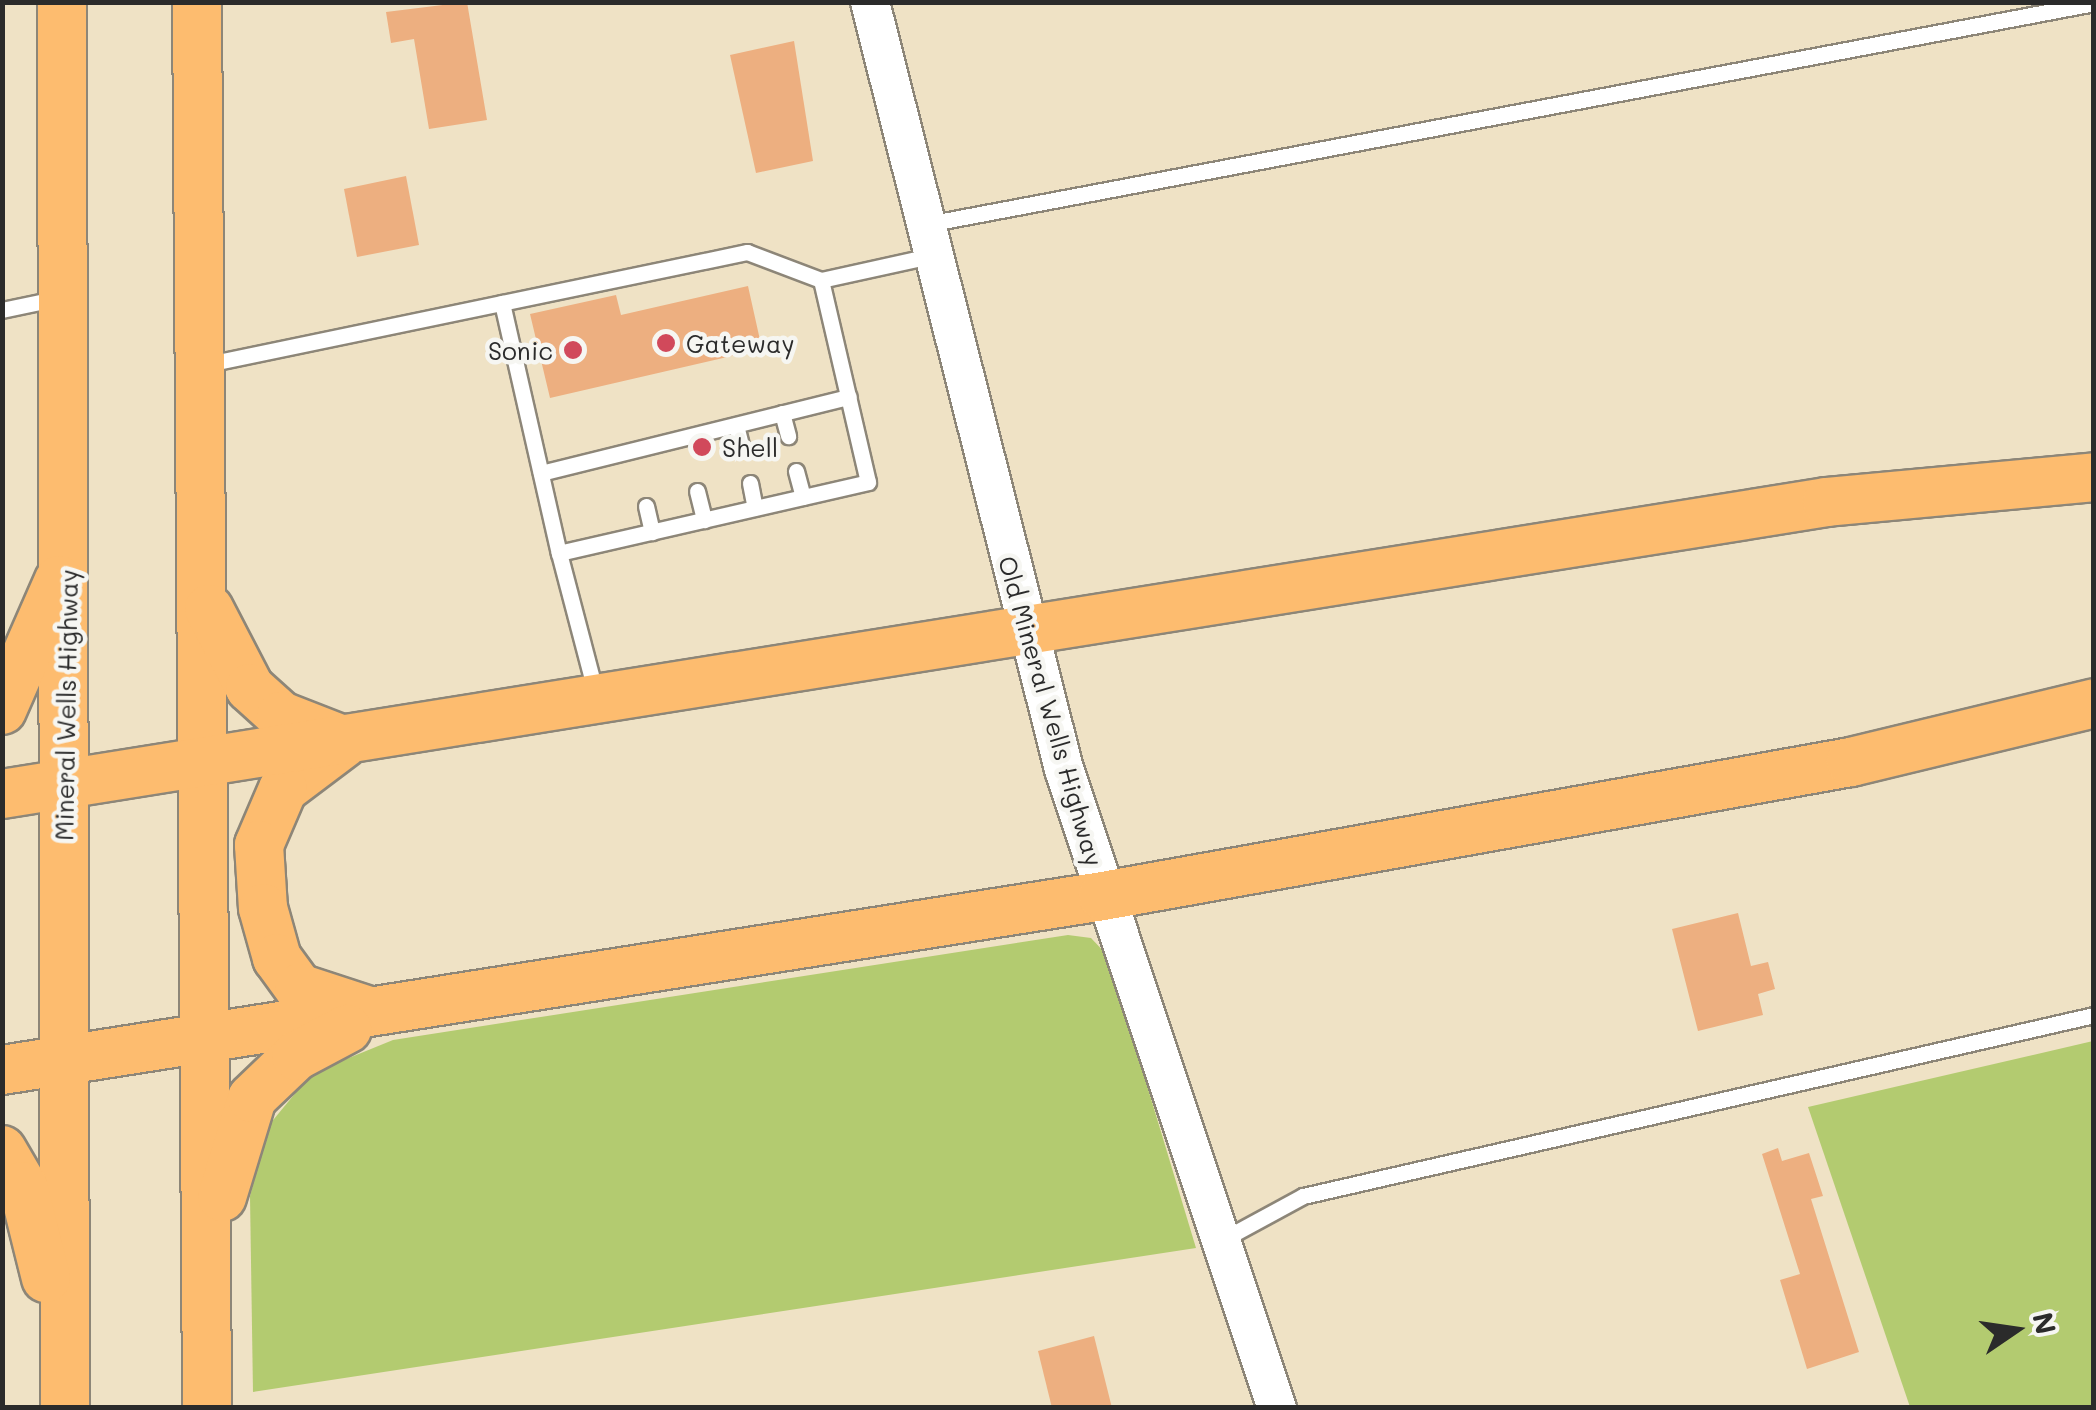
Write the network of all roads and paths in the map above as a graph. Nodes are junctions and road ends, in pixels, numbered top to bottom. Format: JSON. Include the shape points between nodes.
{"nodes":[{"id":1,"x":62,"y":2,"type":"edge"},
{"id":2,"x":197,"y":2,"type":"edge"},
{"id":3,"x":870,"y":2,"type":"edge"},
{"id":4,"x":2094,"y":3,"type":"edge"},
{"id":5,"x":931,"y":240,"type":"junction"},
{"id":6,"x":821,"y":280,"type":"junction"},
{"id":7,"x":63,"y":298,"type":"junction"},
{"id":8,"x":502,"y":303,"type":"junction"},
{"id":9,"x":2,"y":310,"type":"edge"},
{"id":10,"x":199,"y":366,"type":"junction"},
{"id":11,"x":848,"y":397,"type":"junction"},
{"id":12,"x":782,"y":414,"type":"junction"},
{"id":13,"x":736,"y":425,"type":"junction"},
{"id":14,"x":788,"y":436,"type":"dead end"},
{"id":15,"x":684,"y":438,"type":"junction"},
{"id":16,"x":741,"y":446,"type":"dead end"},
{"id":17,"x":633,"y":450,"type":"junction"},
{"id":18,"x":689,"y":456,"type":"dead end"},
{"id":19,"x":637,"y":468,"type":"dead end"},
{"id":20,"x":796,"y":472,"type":"dead end"},
{"id":21,"x":541,"y":473,"type":"junction"},
{"id":22,"x":2094,"y":476,"type":"edge"},
{"id":23,"x":750,"y":483,"type":"dead end"},
{"id":24,"x":697,"y":492,"type":"dead end"},
{"id":25,"x":803,"y":497,"type":"junction"},
{"id":26,"x":646,"y":506,"type":"dead end"},
{"id":27,"x":755,"y":508,"type":"junction"},
{"id":28,"x":704,"y":520,"type":"junction"},
{"id":29,"x":652,"y":532,"type":"junction"},
{"id":30,"x":559,"y":553,"type":"junction"},
{"id":31,"x":68,"y":558,"type":"junction"},
{"id":32,"x":201,"y":588,"type":"junction"},
{"id":33,"x":1026,"y":635,"type":"junction"},
{"id":34,"x":2094,"y":703,"type":"edge"},
{"id":35,"x":598,"y":704,"type":"junction"},
{"id":36,"x":2,"y":710,"type":"edge"},
{"id":37,"x":346,"y":741,"type":"junction"},
{"id":38,"x":202,"y":762,"type":"junction"},
{"id":39,"x":64,"y":784,"type":"junction"},
{"id":40,"x":2,"y":794,"type":"edge"},
{"id":41,"x":1103,"y":896,"type":"junction"},
{"id":42,"x":377,"y":1013,"type":"junction"},
{"id":43,"x":2094,"y":1015,"type":"edge"},
{"id":44,"x":204,"y":1041,"type":"junction"},
{"id":45,"x":65,"y":1060,"type":"junction"},
{"id":46,"x":2,"y":1070,"type":"edge"},
{"id":47,"x":2,"y":1150,"type":"edge"},
{"id":48,"x":1217,"y":1243,"type":"junction"},
{"id":49,"x":206,"y":1275,"type":"junction"},
{"id":50,"x":65,"y":1385,"type":"edge"},
{"id":51,"x":206,"y":1408,"type":"edge"},
{"id":52,"x":1276,"y":1408,"type":"edge"}],
"edges":[{"from":1,"to":7,"type":"main road","name":"Mineral Wells Highway"},
{"from":2,"to":10,"type":"main road"},
{"from":3,"to":5,"type":"street","name":"Old Mineral Wells Highway"},
{"from":4,"to":5,"type":"lane"},
{"from":5,"to":6,"type":"lane"},
{"from":5,"to":33,"type":"street","name":"Old Mineral Wells Highway"},
{"from":6,"to":8,"type":"lane","via":[[747,252]]},
{"from":6,"to":11,"type":"lane"},
{"from":7,"to":9,"type":"lane"},
{"from":7,"to":31,"type":"main road","name":"Mineral Wells Highway"},
{"from":8,"to":10,"type":"lane"},
{"from":8,"to":21,"type":"lane"},
{"from":10,"to":32,"type":"main road"},
{"from":11,"to":12,"type":"lane"},
{"from":11,"to":25,"type":"lane","via":[[868,482]]},
{"from":12,"to":13,"type":"lane"},
{"from":12,"to":14,"type":"lane"},
{"from":13,"to":15,"type":"lane"},
{"from":13,"to":16,"type":"lane"},
{"from":15,"to":17,"type":"lane"},
{"from":15,"to":18,"type":"lane"},
{"from":17,"to":19,"type":"lane"},
{"from":17,"to":21,"type":"lane"},
{"from":20,"to":25,"type":"lane"},
{"from":21,"to":30,"type":"lane"},
{"from":22,"to":33,"type":"main road","via":[[1808,505]]},
{"from":23,"to":27,"type":"lane"},
{"from":24,"to":28,"type":"lane"},
{"from":25,"to":27,"type":"lane"},
{"from":26,"to":29,"type":"lane"},
{"from":27,"to":28,"type":"lane"},
{"from":28,"to":29,"type":"lane"},
{"from":29,"to":30,"type":"lane"},
{"from":30,"to":35,"type":"lane"},
{"from":31,"to":36,"type":"main road"},
{"from":31,"to":39,"type":"main road","name":"Mineral Wells Highway"},
{"from":32,"to":37,"type":"main road","via":[[250,688],[281,716]]},
{"from":32,"to":38,"type":"main road"},
{"from":33,"to":35,"type":"main road"},
{"from":33,"to":41,"type":"street","name":"Old Mineral Wells Highway"},
{"from":34,"to":41,"type":"main road","via":[[1851,762]]},
{"from":35,"to":37,"type":"main road"},
{"from":37,"to":38,"type":"main road"},
{"from":37,"to":42,"type":"main road","via":[[283,789],[259,845],[263,908],[277,958],[299,988]]},
{"from":38,"to":39,"type":"main road"},
{"from":38,"to":44,"type":"main road"},
{"from":39,"to":40,"type":"main road"},
{"from":39,"to":45,"type":"main road","name":"Mineral Wells Highway"},
{"from":41,"to":42,"type":"main road"},
{"from":41,"to":48,"type":"street","name":"Old Mineral Wells Highway"},
{"from":42,"to":44,"type":"main road"},
{"from":42,"to":49,"type":"main road","via":[[296,1056],[252,1098]]},
{"from":43,"to":48,"type":"lane","via":[[1303,1196]]},
{"from":44,"to":45,"type":"main road"},
{"from":44,"to":49,"type":"main road"},
{"from":45,"to":46,"type":"main road"},
{"from":45,"to":50,"type":"main road","name":"Mineral Wells Highway"},
{"from":47,"to":50,"type":"main road","via":[[27,1202]]},
{"from":48,"to":52,"type":"street","name":"Old Mineral Wells Highway"},
{"from":49,"to":51,"type":"main road"}]}
